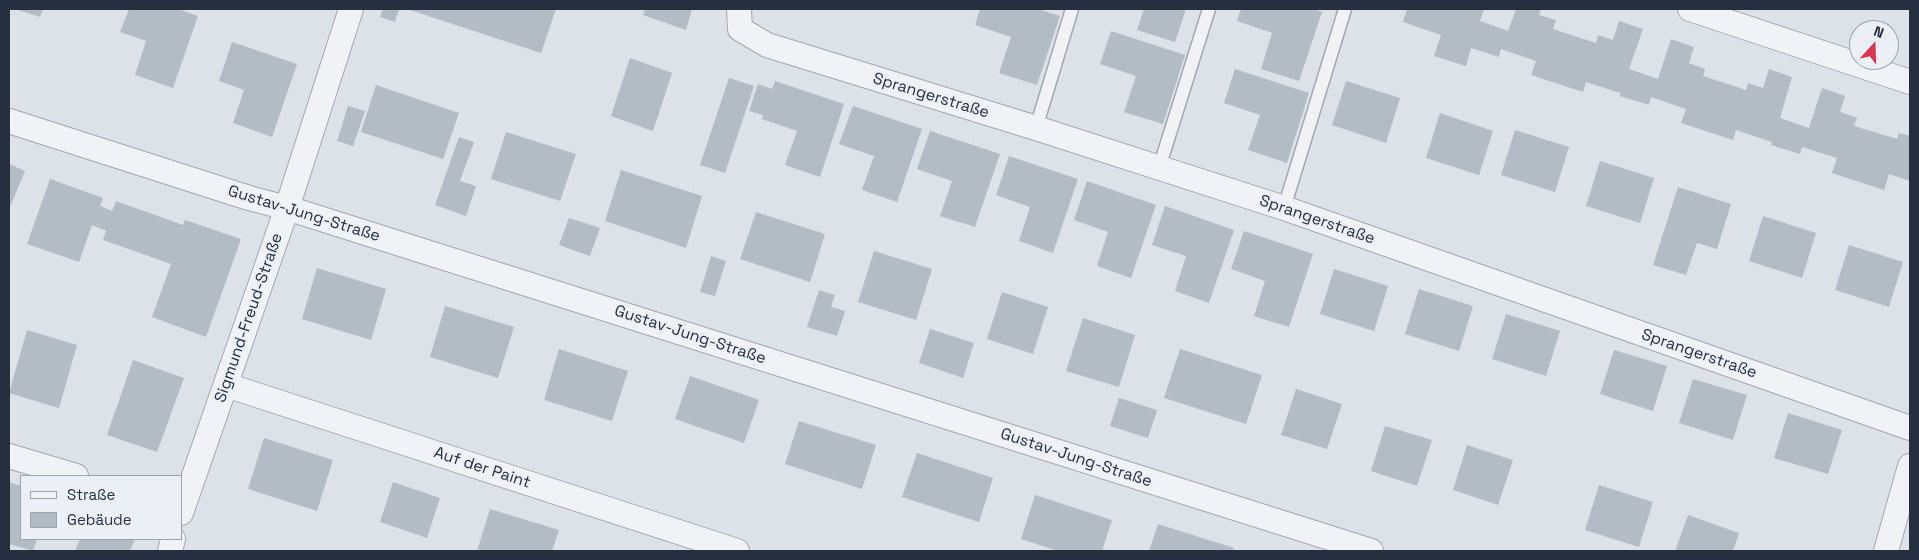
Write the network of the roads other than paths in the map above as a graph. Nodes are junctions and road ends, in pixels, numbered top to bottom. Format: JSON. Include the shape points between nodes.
{"nodes":[{"id":1,"x":351,"y":9,"type":"edge"},
{"id":2,"x":739,"y":9,"type":"edge"},
{"id":3,"x":1072,"y":9,"type":"edge"},
{"id":4,"x":1209,"y":9,"type":"edge"},
{"id":5,"x":1345,"y":9,"type":"edge"},
{"id":6,"x":1690,"y":9,"type":"edge"},
{"id":7,"x":1910,"y":82,"type":"edge"},
{"id":8,"x":9,"y":122,"type":"edge"},
{"id":9,"x":1036,"y":128,"type":"junction"},
{"id":10,"x":1159,"y":168,"type":"junction"},
{"id":11,"x":287,"y":208,"type":"junction"},
{"id":12,"x":1284,"y":208,"type":"junction"},
{"id":13,"x":226,"y":385,"type":"junction"},
{"id":14,"x":1910,"y":428,"type":"edge"},
{"id":15,"x":9,"y":456,"type":"edge"},
{"id":16,"x":1910,"y":466,"type":"edge"},
{"id":17,"x":73,"y":475,"type":"edge"},
{"id":18,"x":182,"y":510,"type":"edge"},
{"id":19,"x":737,"y":551,"type":"edge"},
{"id":20,"x":1371,"y":551,"type":"edge"},
{"id":21,"x":1886,"y":551,"type":"edge"}],
"edges":[{"from":1,"to":11,"type":"street","name":"Sigmund-Freud-Straße"},
{"from":2,"to":9,"type":"street","name":"Sprangerstraße","via":[[740,29],[767,46]]},
{"from":3,"to":9,"type":"lane"},
{"from":4,"to":10,"type":"lane"},
{"from":5,"to":12,"type":"lane"},
{"from":6,"to":7,"type":"street"},
{"from":8,"to":11,"type":"street","name":"Gustav-Jung-Straße"},
{"from":9,"to":10,"type":"street","name":"Sprangerstraße"},
{"from":10,"to":12,"type":"street","name":"Sprangerstraße"},
{"from":11,"to":13,"type":"street","name":"Sigmund-Freud-Straße"},
{"from":11,"to":20,"type":"street","name":"Gustav-Jung-Straße"},
{"from":12,"to":14,"type":"street","name":"Sprangerstraße"},
{"from":13,"to":18,"type":"street","name":"Sigmund-Freud-Straße"},
{"from":13,"to":19,"type":"street","name":"Auf der Paint"},
{"from":15,"to":17,"type":"street"},
{"from":16,"to":21,"type":"street"}]}
